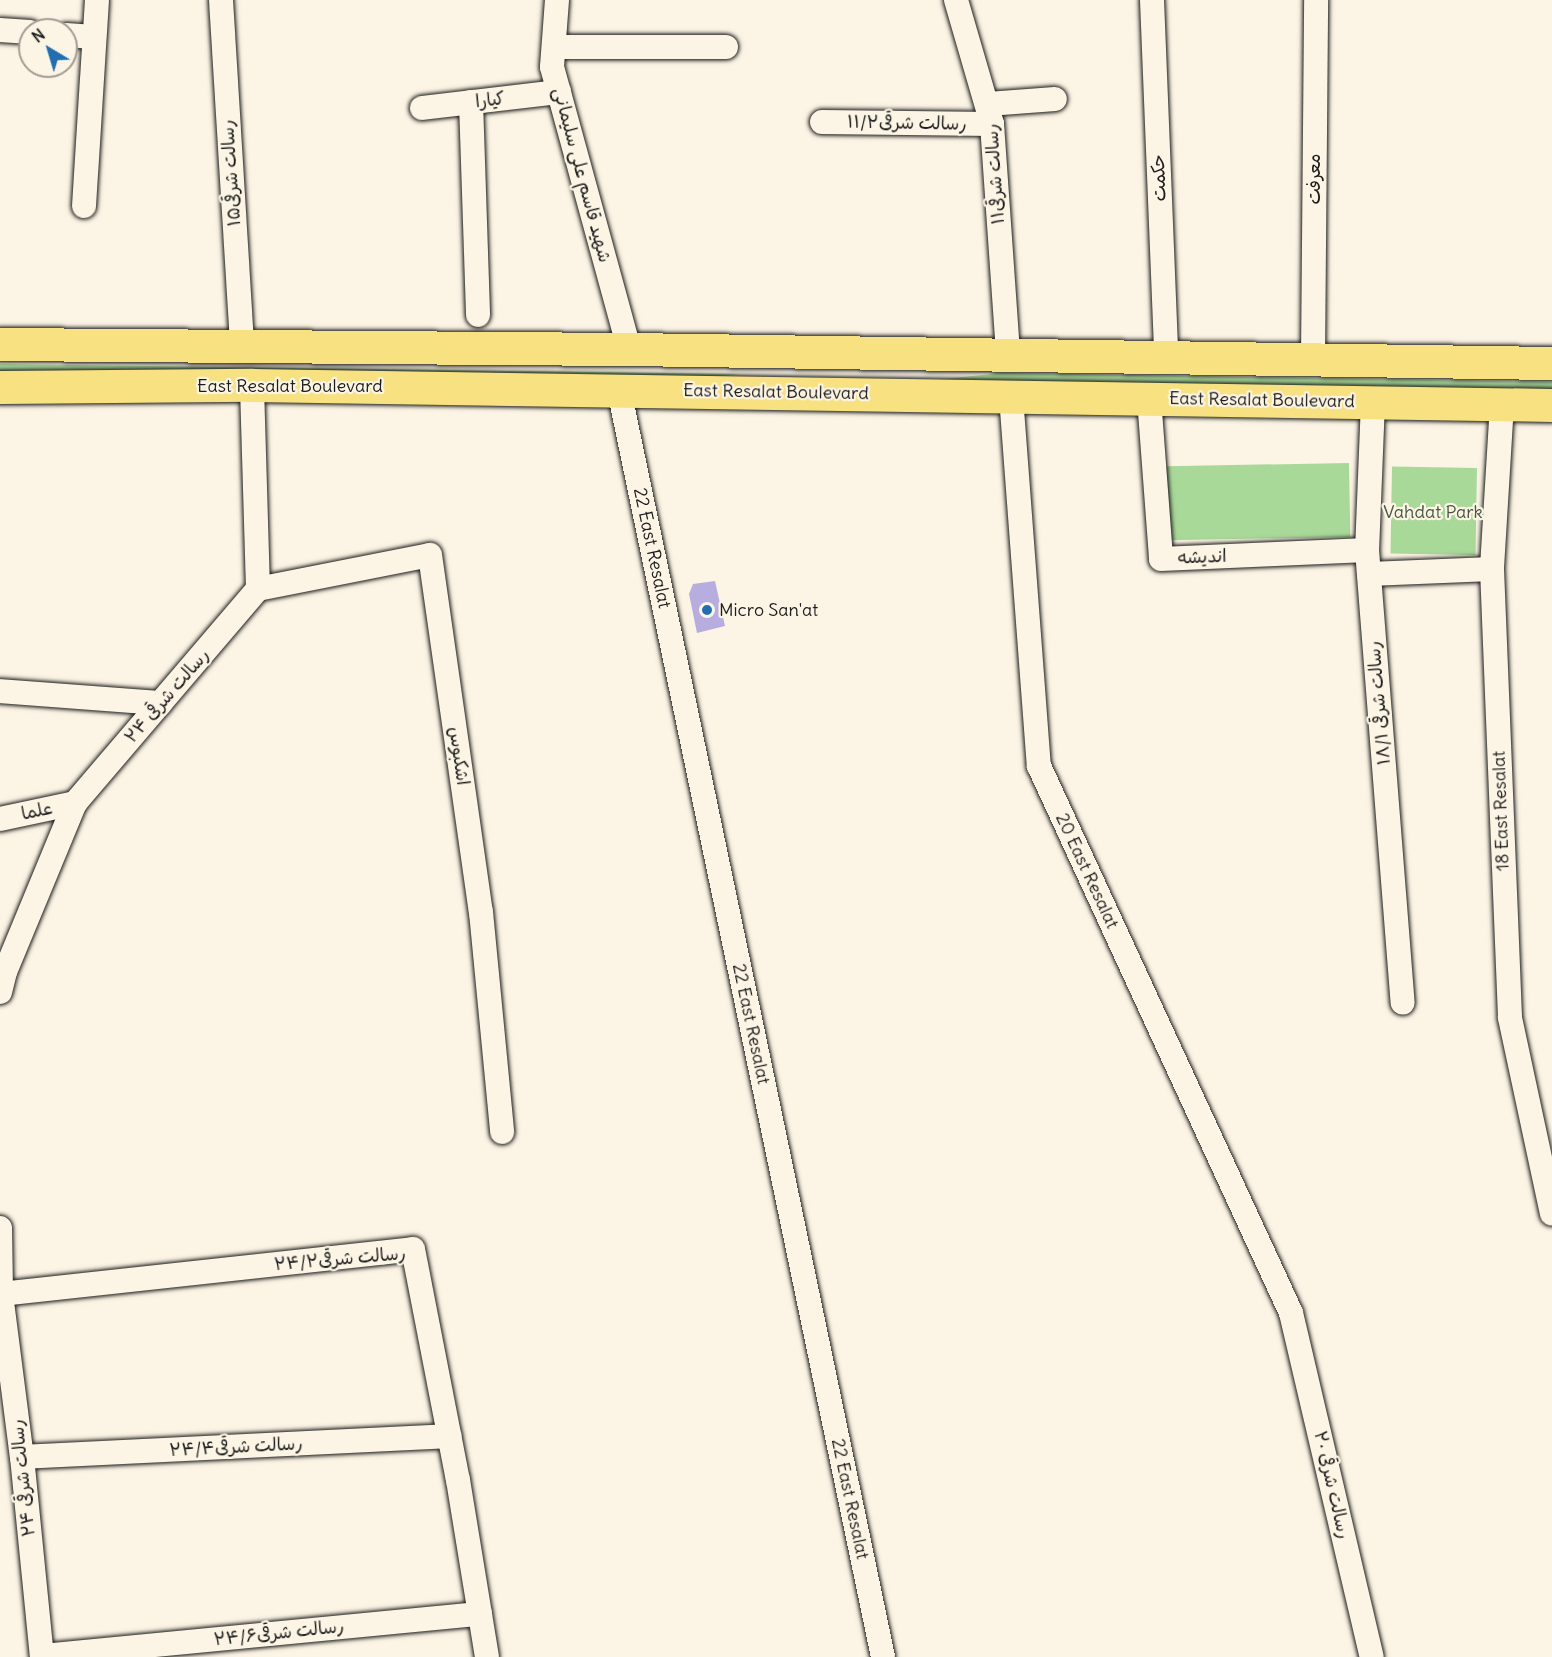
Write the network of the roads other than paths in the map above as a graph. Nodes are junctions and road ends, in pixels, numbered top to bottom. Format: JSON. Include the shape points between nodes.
{"nodes":[{"id":1,"x":97,"y":0,"type":"edge"},
{"id":2,"x":221,"y":0,"type":"edge"},
{"id":3,"x":557,"y":0,"type":"edge"},
{"id":4,"x":956,"y":0,"type":"edge"},
{"id":5,"x":1152,"y":0,"type":"edge"},
{"id":6,"x":1316,"y":0,"type":"edge"},
{"id":7,"x":0,"y":30,"type":"edge"},
{"id":8,"x":18,"y":31,"type":"edge"},
{"id":9,"x":78,"y":36,"type":"edge"},
{"id":10,"x":94,"y":37,"type":"junction"},
{"id":11,"x":554,"y":47,"type":"junction"},
{"id":12,"x":726,"y":47,"type":"dead end"},
{"id":13,"x":559,"y":92,"type":"junction"},
{"id":14,"x":1055,"y":99,"type":"dead end"},
{"id":15,"x":471,"y":102,"type":"junction"},
{"id":16,"x":422,"y":108,"type":"dead end"},
{"id":17,"x":990,"y":114,"type":"junction"},
{"id":18,"x":822,"y":122,"type":"dead end"},
{"id":19,"x":84,"y":206,"type":"dead end"},
{"id":20,"x":478,"y":315,"type":"dead end"},
{"id":21,"x":0,"y":344,"type":"edge"},
{"id":22,"x":242,"y":346,"type":"junction"},
{"id":23,"x":629,"y":348,"type":"junction"},
{"id":24,"x":855,"y":351,"type":"junction"},
{"id":25,"x":1008,"y":354,"type":"junction"},
{"id":26,"x":1166,"y":356,"type":"junction"},
{"id":27,"x":1313,"y":358,"type":"junction"},
{"id":28,"x":1552,"y":363,"type":"edge"},
{"id":29,"x":252,"y":385,"type":"junction"},
{"id":30,"x":0,"y":387,"type":"edge"},
{"id":31,"x":619,"y":390,"type":"junction"},
{"id":32,"x":853,"y":393,"type":"junction"},
{"id":33,"x":1011,"y":396,"type":"junction"},
{"id":34,"x":1149,"y":398,"type":"junction"},
{"id":35,"x":1373,"y":402,"type":"junction"},
{"id":36,"x":1502,"y":404,"type":"junction"},
{"id":37,"x":1552,"y":405,"type":"edge"},
{"id":38,"x":1367,"y":550,"type":"junction"},
{"id":39,"x":1492,"y":568,"type":"junction"},
{"id":40,"x":1369,"y":574,"type":"junction"},
{"id":41,"x":258,"y":589,"type":"junction"},
{"id":42,"x":0,"y":691,"type":"edge"},
{"id":43,"x":161,"y":703,"type":"junction"},
{"id":44,"x":75,"y":803,"type":"junction"},
{"id":45,"x":0,"y":819,"type":"edge"},
{"id":46,"x":0,"y":992,"type":"edge"},
{"id":47,"x":1403,"y":1003,"type":"dead end"},
{"id":48,"x":502,"y":1132,"type":"dead end"},
{"id":49,"x":1552,"y":1214,"type":"edge"},
{"id":50,"x":0,"y":1228,"type":"edge"},
{"id":51,"x":1,"y":1294,"type":"edge"},
{"id":52,"x":449,"y":1436,"type":"junction"},
{"id":53,"x":22,"y":1457,"type":"junction"},
{"id":54,"x":480,"y":1614,"type":"junction"},
{"id":55,"x":42,"y":1657,"type":"edge"},
{"id":56,"x":487,"y":1657,"type":"edge"},
{"id":57,"x":883,"y":1657,"type":"edge"},
{"id":58,"x":1372,"y":1657,"type":"edge"}],
"edges":[{"from":1,"to":10,"type":"street"},
{"from":2,"to":22,"type":"street","name":"رسالت شرقی۱۵"},
{"from":3,"to":11,"type":"street","name":"شهید قاسم علی سلیمانی"},
{"from":4,"to":17,"type":"street","name":"رسالت شرقی۱۱"},
{"from":5,"to":26,"type":"street","name":"حکمت"},
{"from":6,"to":27,"type":"street","name":"معرفت"},
{"from":7,"to":8,"type":"street"},
{"from":9,"to":10,"type":"street"},
{"from":10,"to":19,"type":"street"},
{"from":11,"to":12,"type":"street"},
{"from":11,"to":13,"type":"street","name":"شهید قاسم علی سلیمانی","via":[[552,67]]},
{"from":13,"to":15,"type":"street","name":"کیارا"},
{"from":13,"to":23,"type":"street","name":"شهید قاسم علی سلیمانی"},
{"from":14,"to":17,"type":"street","name":"رسالت شرقی۱۱/۲"},
{"from":15,"to":16,"type":"street","name":"کیارا"},
{"from":15,"to":20,"type":"street"},
{"from":17,"to":18,"type":"street","name":"رسالت شرقی۱۱/۲"},
{"from":17,"to":25,"type":"street","name":"رسالت شرقی۱۱"},
{"from":21,"to":22,"type":"main road"},
{"from":22,"to":23,"type":"main road"},
{"from":23,"to":24,"type":"main road"},
{"from":24,"to":25,"type":"main road"},
{"from":24,"to":32,"type":"main road"},
{"from":25,"to":26,"type":"main road"},
{"from":26,"to":27,"type":"main road"},
{"from":27,"to":28,"type":"main road"},
{"from":29,"to":30,"type":"main road","name":"East Resalat Boulevard"},
{"from":29,"to":31,"type":"main road","name":"East Resalat Boulevard"},
{"from":29,"to":41,"type":"street"},
{"from":31,"to":32,"type":"main road","name":"East Resalat Boulevard"},
{"from":31,"to":57,"type":"street","name":"22 East Resalat"},
{"from":32,"to":33,"type":"main road","name":"East Resalat Boulevard"},
{"from":33,"to":34,"type":"main road","name":"East Resalat Boulevard"},
{"from":33,"to":58,"type":"street","name":"20 East Resalat","via":[[1039,766],[1291,1313]]},
{"from":34,"to":35,"type":"main road","name":"East Resalat Boulevard"},
{"from":34,"to":38,"type":"street","name":"اندیشه","via":[[1161,558]]},
{"from":35,"to":36,"type":"main road","name":"East Resalat Boulevard"},
{"from":35,"to":38,"type":"street","name":"رسالت شرقی ۱۸/۱"},
{"from":36,"to":37,"type":"main road","name":"East Resalat Boulevard"},
{"from":36,"to":39,"type":"street","name":"18 East Resalat"},
{"from":38,"to":40,"type":"street","name":"رسالت شرقی ۱۸/۱"},
{"from":39,"to":40,"type":"street"},
{"from":39,"to":49,"type":"street","name":"18 East Resalat","via":[[1510,1018]]},
{"from":40,"to":47,"type":"street","name":"رسالت شرقی ۱۸/۱"},
{"from":41,"to":43,"type":"street","name":"رسالت شرقی ۲۴"},
{"from":41,"to":48,"type":"street","name":"اشکبوس","via":[[430,555],[481,912]]},
{"from":42,"to":43,"type":"street"},
{"from":43,"to":44,"type":"street","name":"رسالت شرقی ۲۴"},
{"from":44,"to":45,"type":"street","name":"علما"},
{"from":44,"to":46,"type":"street","name":"رسالت شرقی ۲۴"},
{"from":50,"to":51,"type":"street","name":"رسالت شرقی ۲۴"},
{"from":51,"to":52,"type":"street","name":"رسالت شرقی۲۴/۲","via":[[412,1249]]},
{"from":51,"to":53,"type":"street","name":"رسالت شرقی ۲۴"},
{"from":52,"to":53,"type":"street","name":"رسالت شرقی۲۴/۴"},
{"from":52,"to":54,"type":"street","name":"رسالت شرقی۲۴/۲"},
{"from":53,"to":55,"type":"street","name":"رسالت شرقی ۲۴"},
{"from":54,"to":55,"type":"street","name":"رسالت شرقی۲۴/۶"},
{"from":54,"to":56,"type":"street","name":"رسالت شرقی۲۴/۲"}]}
